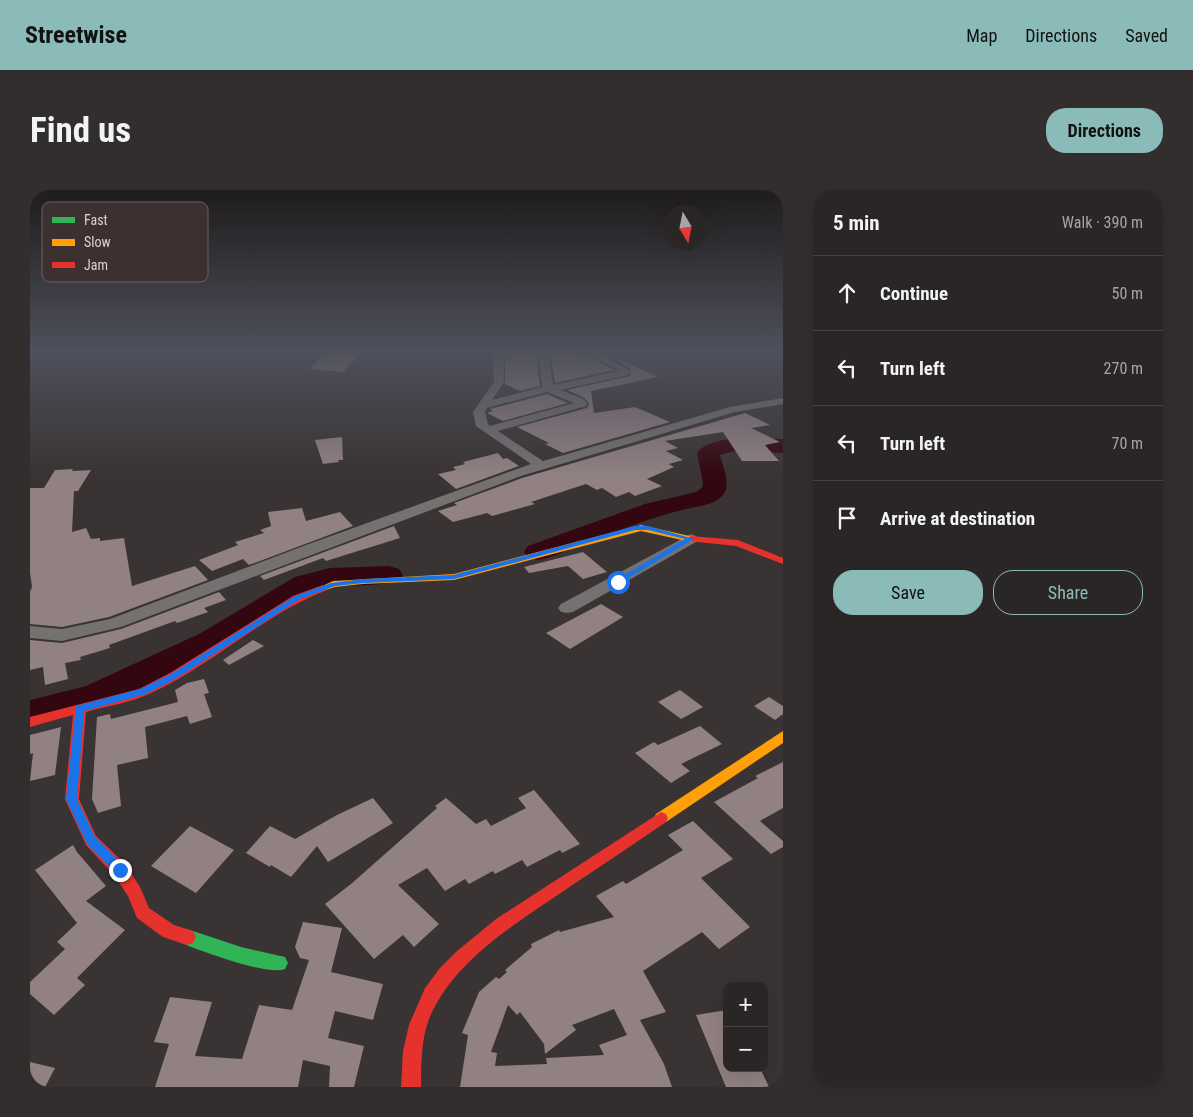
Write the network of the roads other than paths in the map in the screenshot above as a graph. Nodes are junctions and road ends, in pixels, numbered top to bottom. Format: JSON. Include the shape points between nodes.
{"nodes":[{"id":1,"x":492,"y":393,"type":"edge"},
{"id":2,"x":530,"y":393,"type":"edge"},
{"id":3,"x":559,"y":393,"type":"edge"},
{"id":4,"x":783,"y":401,"type":"edge"},
{"id":5,"x":483,"y":406,"type":"junction"},
{"id":6,"x":488,"y":430,"type":"junction"},
{"id":7,"x":542,"y":466,"type":"junction"},
{"id":8,"x":691,"y":539,"type":"junction"},
{"id":9,"x":783,"y":562,"type":"edge"},
{"id":10,"x":567,"y":608,"type":"dead end"},
{"id":11,"x":30,"y":632,"type":"edge"},
{"id":12,"x":80,"y":708,"type":"junction"},
{"id":13,"x":30,"y":722,"type":"edge"},
{"id":14,"x":783,"y":736,"type":"edge"},
{"id":15,"x":278,"y":963,"type":"dead end"},
{"id":16,"x":411,"y":1087,"type":"edge"}],
"edges":[{"from":1,"to":5,"type":"street"},
{"from":2,"to":5,"type":"street"},
{"from":3,"to":6,"type":"street","via":[[582,404]]},
{"from":4,"to":7,"type":"street","via":[[734,409]]},
{"from":5,"to":6,"type":"street","via":[[479,412],[482,426]]},
{"from":6,"to":7,"type":"street"},
{"from":7,"to":11,"type":"street","via":[[312,548],[116,623],[62,635]]},
{"from":8,"to":9,"type":"street","via":[[738,543]]},
{"from":8,"to":10,"type":"street"},
{"from":8,"to":12,"type":"street","via":[[648,528],[635,528],[454,577],[333,584],[297,598],[166,680],[135,694]]},
{"from":12,"to":13,"type":"street"},
{"from":12,"to":15,"type":"street","via":[[72,799],[91,840],[120,870],[143,913],[169,931],[241,955]]},
{"from":14,"to":16,"type":"street","via":[[496,928],[471,950],[442,983],[419,1017],[410,1061]]}]}
